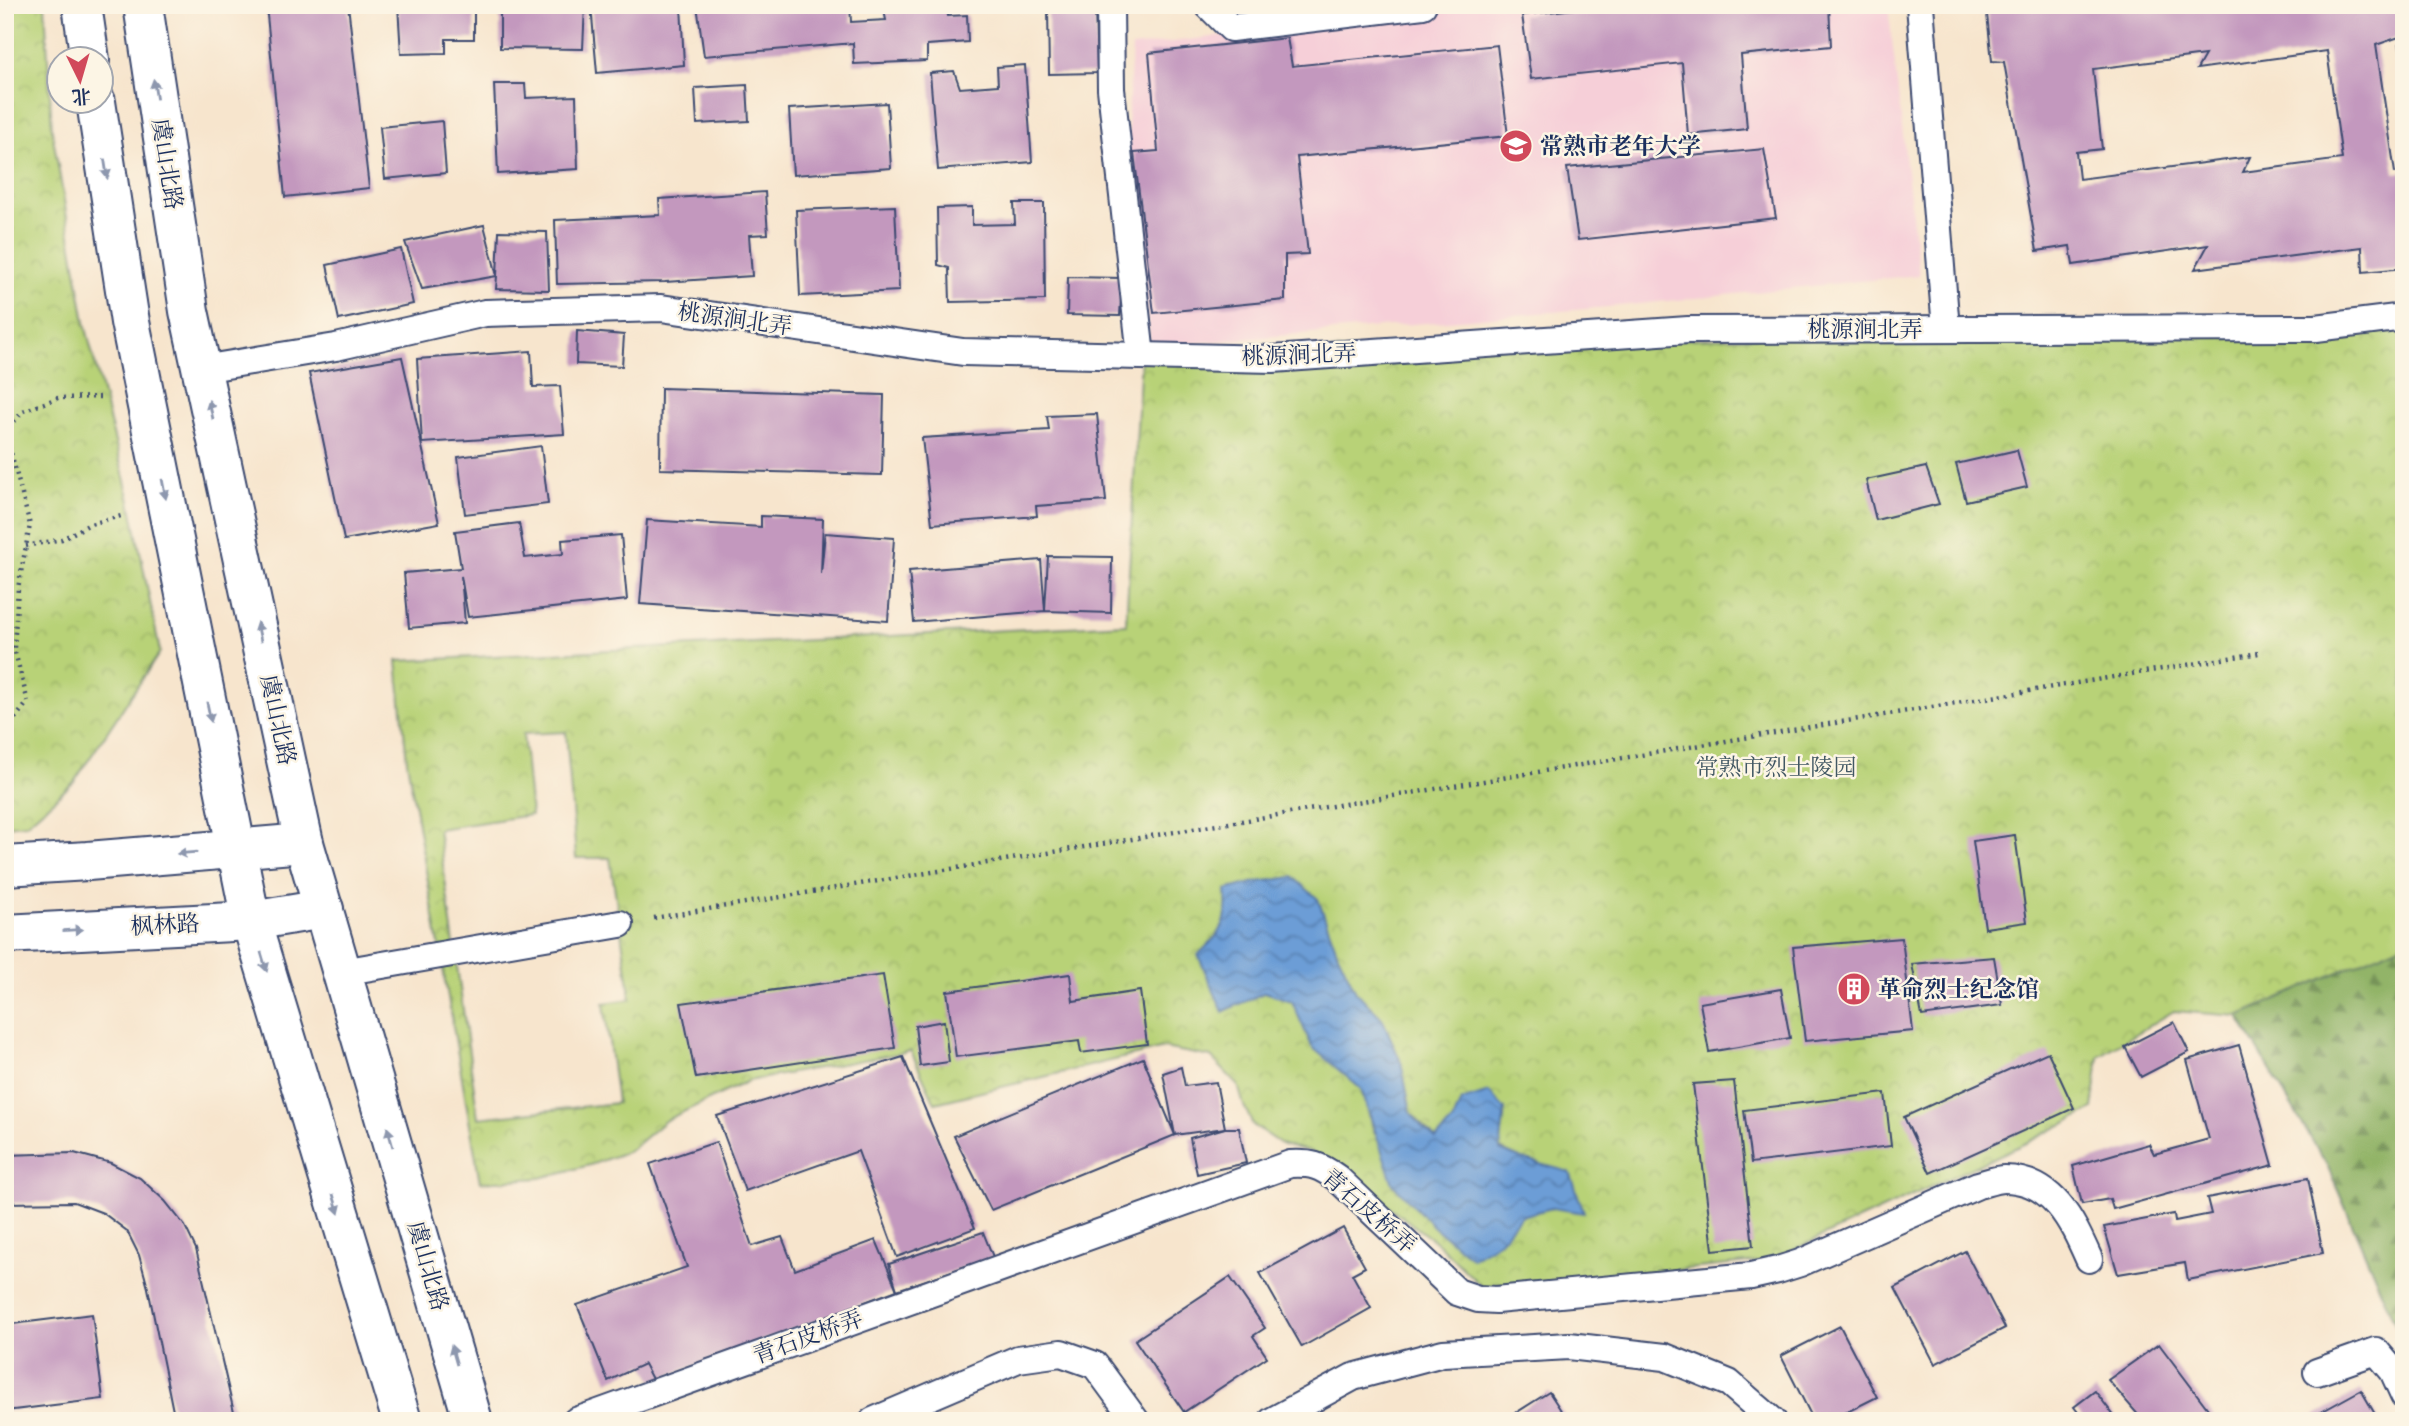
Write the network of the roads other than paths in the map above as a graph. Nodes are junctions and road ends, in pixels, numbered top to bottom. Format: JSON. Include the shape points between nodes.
{"nodes":[{"id":1,"x":82,"y":5,"type":"edge"},
{"id":2,"x":143,"y":5,"type":"edge"},
{"id":3,"x":1110,"y":5,"type":"edge"},
{"id":4,"x":1208,"y":5,"type":"edge"},
{"id":5,"x":1423,"y":5,"type":"edge"},
{"id":6,"x":1920,"y":5,"type":"edge"},
{"id":7,"x":88,"y":46,"type":"edge"},
{"id":8,"x":98,"y":116,"type":"edge"},
{"id":9,"x":2404,"y":317,"type":"edge"},
{"id":10,"x":1946,"y":329,"type":"junction"},
{"id":11,"x":1141,"y":356,"type":"junction"},
{"id":12,"x":202,"y":369,"type":"junction"},
{"id":13,"x":304,"y":843,"type":"junction"},
{"id":14,"x":237,"y":848,"type":"junction"},
{"id":15,"x":5,"y":866,"type":"edge"},
{"id":16,"x":324,"y":909,"type":"junction"},
{"id":17,"x":251,"y":921,"type":"junction"},
{"id":18,"x":620,"y":924,"type":"road end"},
{"id":19,"x":5,"y":934,"type":"edge"},
{"id":20,"x":342,"y":972,"type":"junction"},
{"id":21,"x":2089,"y":1259,"type":"dead end"},
{"id":22,"x":2317,"y":1372,"type":"dead end"},
{"id":23,"x":2404,"y":1395,"type":"edge"},
{"id":24,"x":402,"y":1421,"type":"edge"},
{"id":25,"x":473,"y":1421,"type":"edge"},
{"id":26,"x":576,"y":1421,"type":"edge"},
{"id":27,"x":873,"y":1421,"type":"edge"},
{"id":28,"x":1136,"y":1421,"type":"edge"},
{"id":29,"x":1272,"y":1421,"type":"edge"},
{"id":30,"x":1773,"y":1421,"type":"edge"}],
"edges":[{"from":1,"to":7,"type":"main road"},
{"from":12,"to":2,"type":"main road","name":"虞山北路","one_way":true,"via":[[189,311]]},
{"from":3,"to":11,"type":"lane","via":[[1111,89]]},
{"from":4,"to":5,"type":"lane","via":[[1231,28]]},
{"from":6,"to":10,"type":"lane"},
{"from":8,"to":14,"type":"main road","one_way":true,"via":[[130,321]]},
{"from":9,"to":10,"type":"lane","name":"桃源涧北弄","via":[[2316,328]]},
{"from":10,"to":11,"type":"lane","name":"桃源涧北弄","via":[[1688,330],[1273,359]]},
{"from":11,"to":12,"type":"lane","name":"桃源涧北弄","via":[[963,352],[661,308],[485,313],[336,347]]},
{"from":13,"to":12,"type":"main road","name":"虞山北路","one_way":true},
{"from":13,"to":14,"type":"main road"},
{"from":13,"to":16,"type":"main road","name":"虞山北路"},
{"from":14,"to":15,"type":"main road","one_way":true},
{"from":14,"to":17,"type":"main road"},
{"from":16,"to":17,"type":"main road","name":"枫林路"},
{"from":16,"to":20,"type":"main road","name":"虞山北路"},
{"from":19,"to":17,"type":"main road","name":"枫林路","one_way":true},
{"from":17,"to":24,"type":"main road","one_way":true},
{"from":18,"to":20,"type":"lane"},
{"from":25,"to":20,"type":"main road","name":"虞山北路","one_way":true},
{"from":21,"to":26,"type":"lane","name":"青石皮桥弄","via":[[2059,1204],[2043,1188],[2003,1179],[1978,1185],[1800,1263],[1765,1273],[1478,1299],[1457,1292],[1322,1167],[1290,1164]]},
{"from":22,"to":23,"type":"lane","via":[[2376,1351],[2393,1371]]},
{"from":27,"to":28,"type":"lane","via":[[1018,1359],[1061,1353],[1095,1366]]},
{"from":29,"to":30,"type":"lane","via":[[1353,1377],[1443,1353],[1569,1346],[1665,1357],[1730,1383]]}]}
